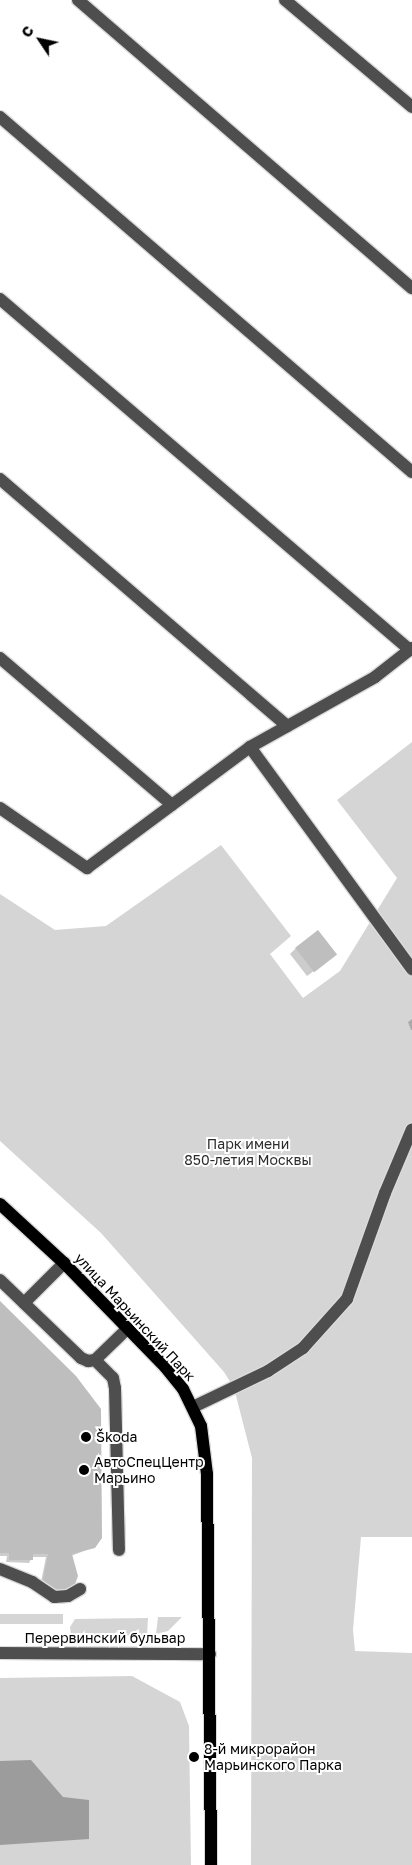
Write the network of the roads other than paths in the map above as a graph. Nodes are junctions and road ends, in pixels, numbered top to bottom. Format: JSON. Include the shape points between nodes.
{"nodes":[{"id":1,"x":78,"y":0,"type":"edge"},
{"id":2,"x":284,"y":0,"type":"edge"},
{"id":3,"x":412,"y":107,"type":"edge"},
{"id":4,"x":0,"y":117,"type":"edge"},
{"id":5,"x":412,"y":288,"type":"edge"},
{"id":6,"x":0,"y":299,"type":"edge"},
{"id":7,"x":412,"y":472,"type":"edge"},
{"id":8,"x":0,"y":479,"type":"edge"},
{"id":9,"x":411,"y":649,"type":"edge"},
{"id":10,"x":0,"y":658,"type":"edge"},
{"id":11,"x":287,"y":726,"type":"junction"},
{"id":12,"x":250,"y":747,"type":"junction"},
{"id":13,"x":172,"y":805,"type":"junction"},
{"id":14,"x":0,"y":808,"type":"edge"},
{"id":15,"x":412,"y":969,"type":"edge"},
{"id":16,"x":412,"y":1129,"type":"edge"},
{"id":17,"x":0,"y":1204,"type":"edge"},
{"id":18,"x":64,"y":1263,"type":"junction"},
{"id":19,"x":0,"y":1280,"type":"edge"},
{"id":20,"x":24,"y":1303,"type":"junction"},
{"id":21,"x":128,"y":1328,"type":"junction"},
{"id":22,"x":95,"y":1360,"type":"junction"},
{"id":23,"x":194,"y":1406,"type":"junction"},
{"id":24,"x":119,"y":1550,"type":"dead end"},
{"id":25,"x":0,"y":1569,"type":"edge"},
{"id":26,"x":80,"y":1589,"type":"dead end"},
{"id":27,"x":0,"y":1653,"type":"edge"},
{"id":28,"x":210,"y":1654,"type":"junction"},
{"id":29,"x":211,"y":1865,"type":"edge"}],
"edges":[{"from":1,"to":5,"type":"street"},
{"from":2,"to":3,"type":"street"},
{"from":4,"to":7,"type":"street"},
{"from":6,"to":9,"type":"street"},
{"from":8,"to":11,"type":"street"},
{"from":9,"to":11,"type":"street","via":[[375,676]]},
{"from":10,"to":13,"type":"street"},
{"from":11,"to":12,"type":"street"},
{"from":12,"to":13,"type":"street"},
{"from":12,"to":15,"type":"street"},
{"from":13,"to":14,"type":"street","via":[[87,868]]},
{"from":16,"to":23,"type":"street","via":[[347,1299],[303,1348],[268,1371]]},
{"from":17,"to":18,"type":"main road","name":"улица Марьинский Парк"},
{"from":18,"to":20,"type":"street"},
{"from":18,"to":21,"type":"main road","name":"улица Марьинский Парк"},
{"from":19,"to":20,"type":"street"},
{"from":20,"to":22,"type":"street","via":[[81,1358]]},
{"from":21,"to":22,"type":"street"},
{"from":21,"to":23,"type":"main road","name":"улица Марьинский Парк","via":[[166,1368]]},
{"from":22,"to":24,"type":"street","via":[[113,1378],[115,1388]]},
{"from":23,"to":28,"type":"main road","name":"улица Марьинский Парк","via":[[202,1426],[207,1456]]},
{"from":25,"to":26,"type":"street","via":[[32,1582],[54,1597],[68,1596]]},
{"from":27,"to":28,"type":"street","name":"Перервинский бульвар"},
{"from":28,"to":29,"type":"main road","name":"улица Марьинский Парк"}]}
